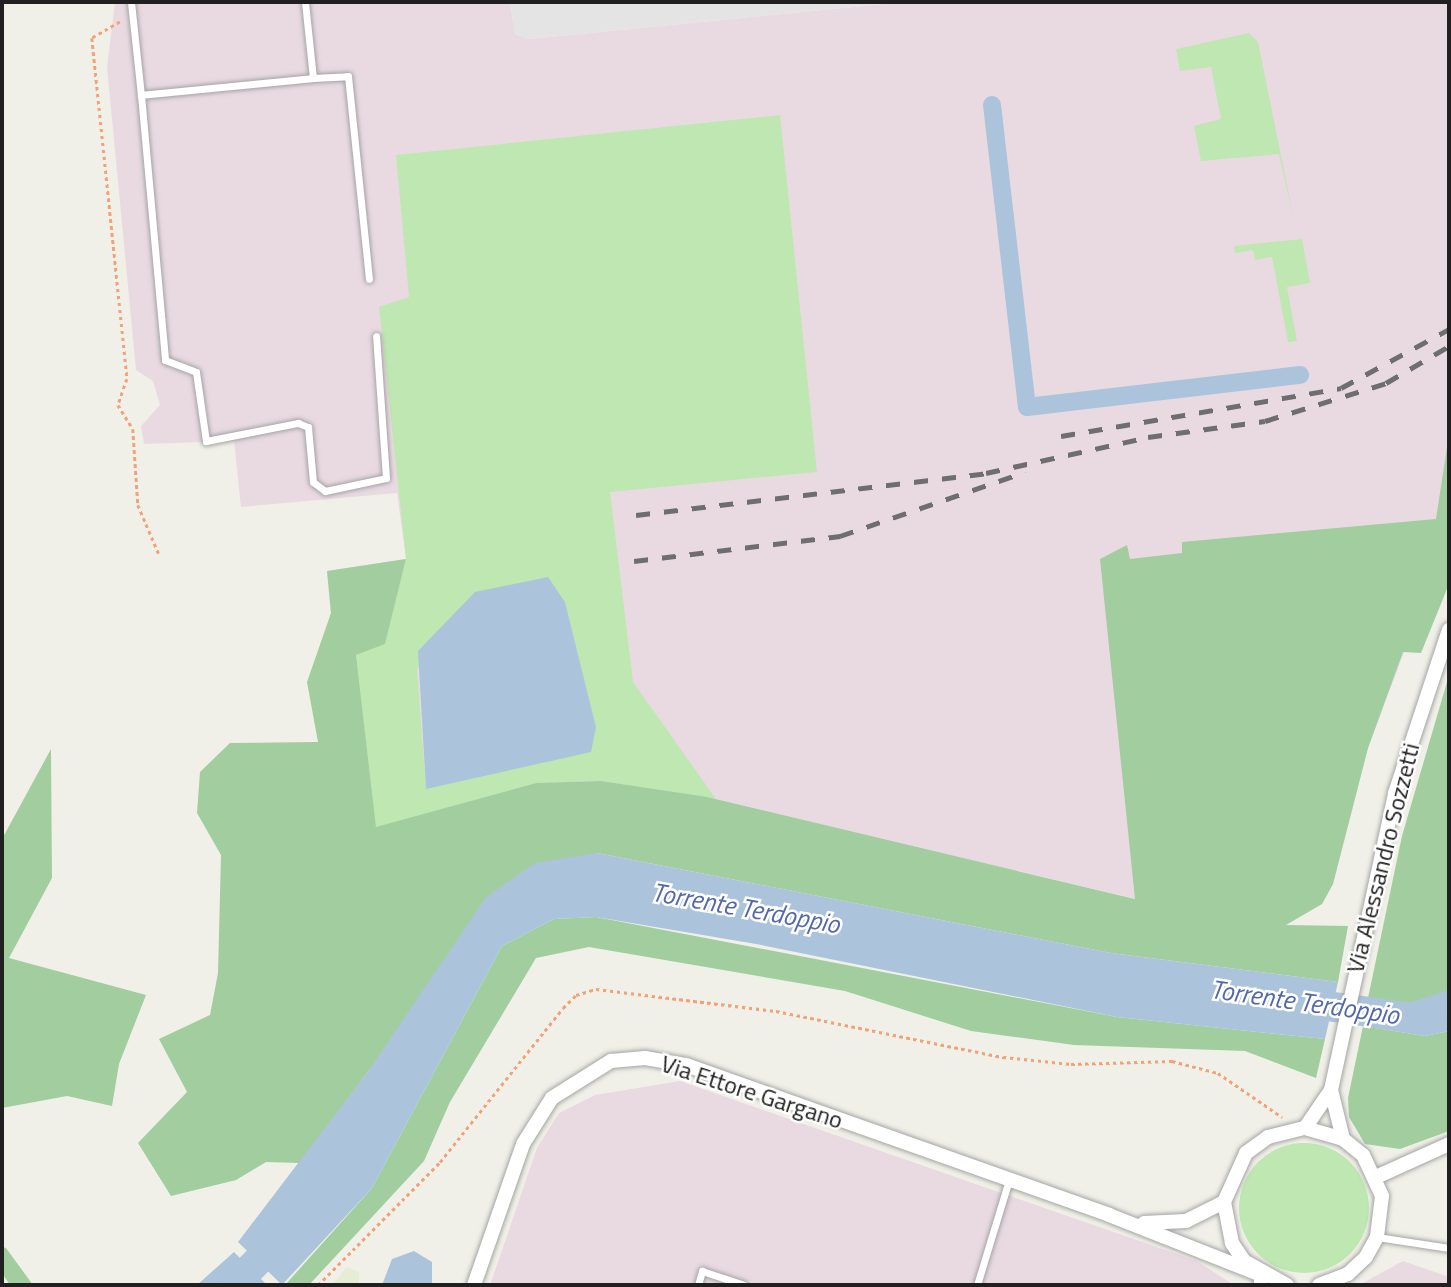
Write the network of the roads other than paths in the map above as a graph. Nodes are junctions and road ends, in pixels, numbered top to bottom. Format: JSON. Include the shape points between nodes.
{"nodes":[{"id":1,"x":131,"y":2,"type":"edge"},
{"id":2,"x":305,"y":2,"type":"edge"},
{"id":3,"x":313,"y":78,"type":"junction"},
{"id":4,"x":141,"y":95,"type":"junction"},
{"id":5,"x":369,"y":279,"type":"dead end"},
{"id":6,"x":376,"y":336,"type":"dead end"},
{"id":7,"x":1449,"y":630,"type":"edge"},
{"id":8,"x":1331,"y":1090,"type":"junction"},
{"id":9,"x":1300,"y":1129,"type":"junction"},
{"id":10,"x":1343,"y":1139,"type":"junction"},
{"id":11,"x":1449,"y":1144,"type":"edge"},
{"id":12,"x":1376,"y":1177,"type":"junction"},
{"id":13,"x":1009,"y":1179,"type":"junction"},
{"id":14,"x":1224,"y":1202,"type":"junction"},
{"id":15,"x":1109,"y":1215,"type":"junction"},
{"id":16,"x":1377,"y":1237,"type":"junction"},
{"id":17,"x":1449,"y":1248,"type":"edge"},
{"id":18,"x":1261,"y":1280,"type":"edge"},
{"id":19,"x":477,"y":1284,"type":"edge"},
{"id":20,"x":698,"y":1285,"type":"edge"},
{"id":21,"x":744,"y":1285,"type":"edge"},
{"id":22,"x":977,"y":1285,"type":"edge"},
{"id":23,"x":1287,"y":1285,"type":"edge"},
{"id":24,"x":1319,"y":1285,"type":"edge"}],
"edges":[{"from":1,"to":4,"type":"lane"},
{"from":2,"to":3,"type":"lane"},
{"from":3,"to":4,"type":"lane"},
{"from":3,"to":5,"type":"lane","via":[[348,75]]},
{"from":4,"to":6,"type":"lane","via":[[164,360],[196,372],[201,437],[212,442],[304,424],[314,487],[381,483],[389,458]]},
{"from":7,"to":8,"type":"street","name":"Via Alessandro Sozzetti","via":[[1395,793]]},
{"from":8,"to":9,"type":"street","name":"Via Alessandro Sozzetti"},
{"from":8,"to":10,"type":"street","name":"Via Alessandro Sozzetti"},
{"from":9,"to":10,"type":"street"},
{"from":9,"to":14,"type":"street","via":[[1246,1153]]},
{"from":10,"to":12,"type":"street"},
{"from":11,"to":12,"type":"street"},
{"from":12,"to":16,"type":"street","via":[[1382,1217]]},
{"from":13,"to":15,"type":"street","name":"Via Ettore Gargano"},
{"from":13,"to":19,"type":"street","name":"Via Ettore Gargano","via":[[686,1065],[611,1061],[552,1098],[523,1144]]},
{"from":13,"to":22,"type":"lane"},
{"from":14,"to":15,"type":"street","name":"Via Ettore Gargano","via":[[1186,1221],[1156,1226]]},
{"from":14,"to":18,"type":"street","via":[[1232,1243]]},
{"from":15,"to":18,"type":"street","name":"Via Ettore Gargano"},
{"from":16,"to":17,"type":"lane"},
{"from":16,"to":24,"type":"street","via":[[1348,1274]]},
{"from":18,"to":23,"type":"street","name":"Via Ettore Gargano"},
{"from":20,"to":21,"type":"lane","via":[[702,1271]]}]}
